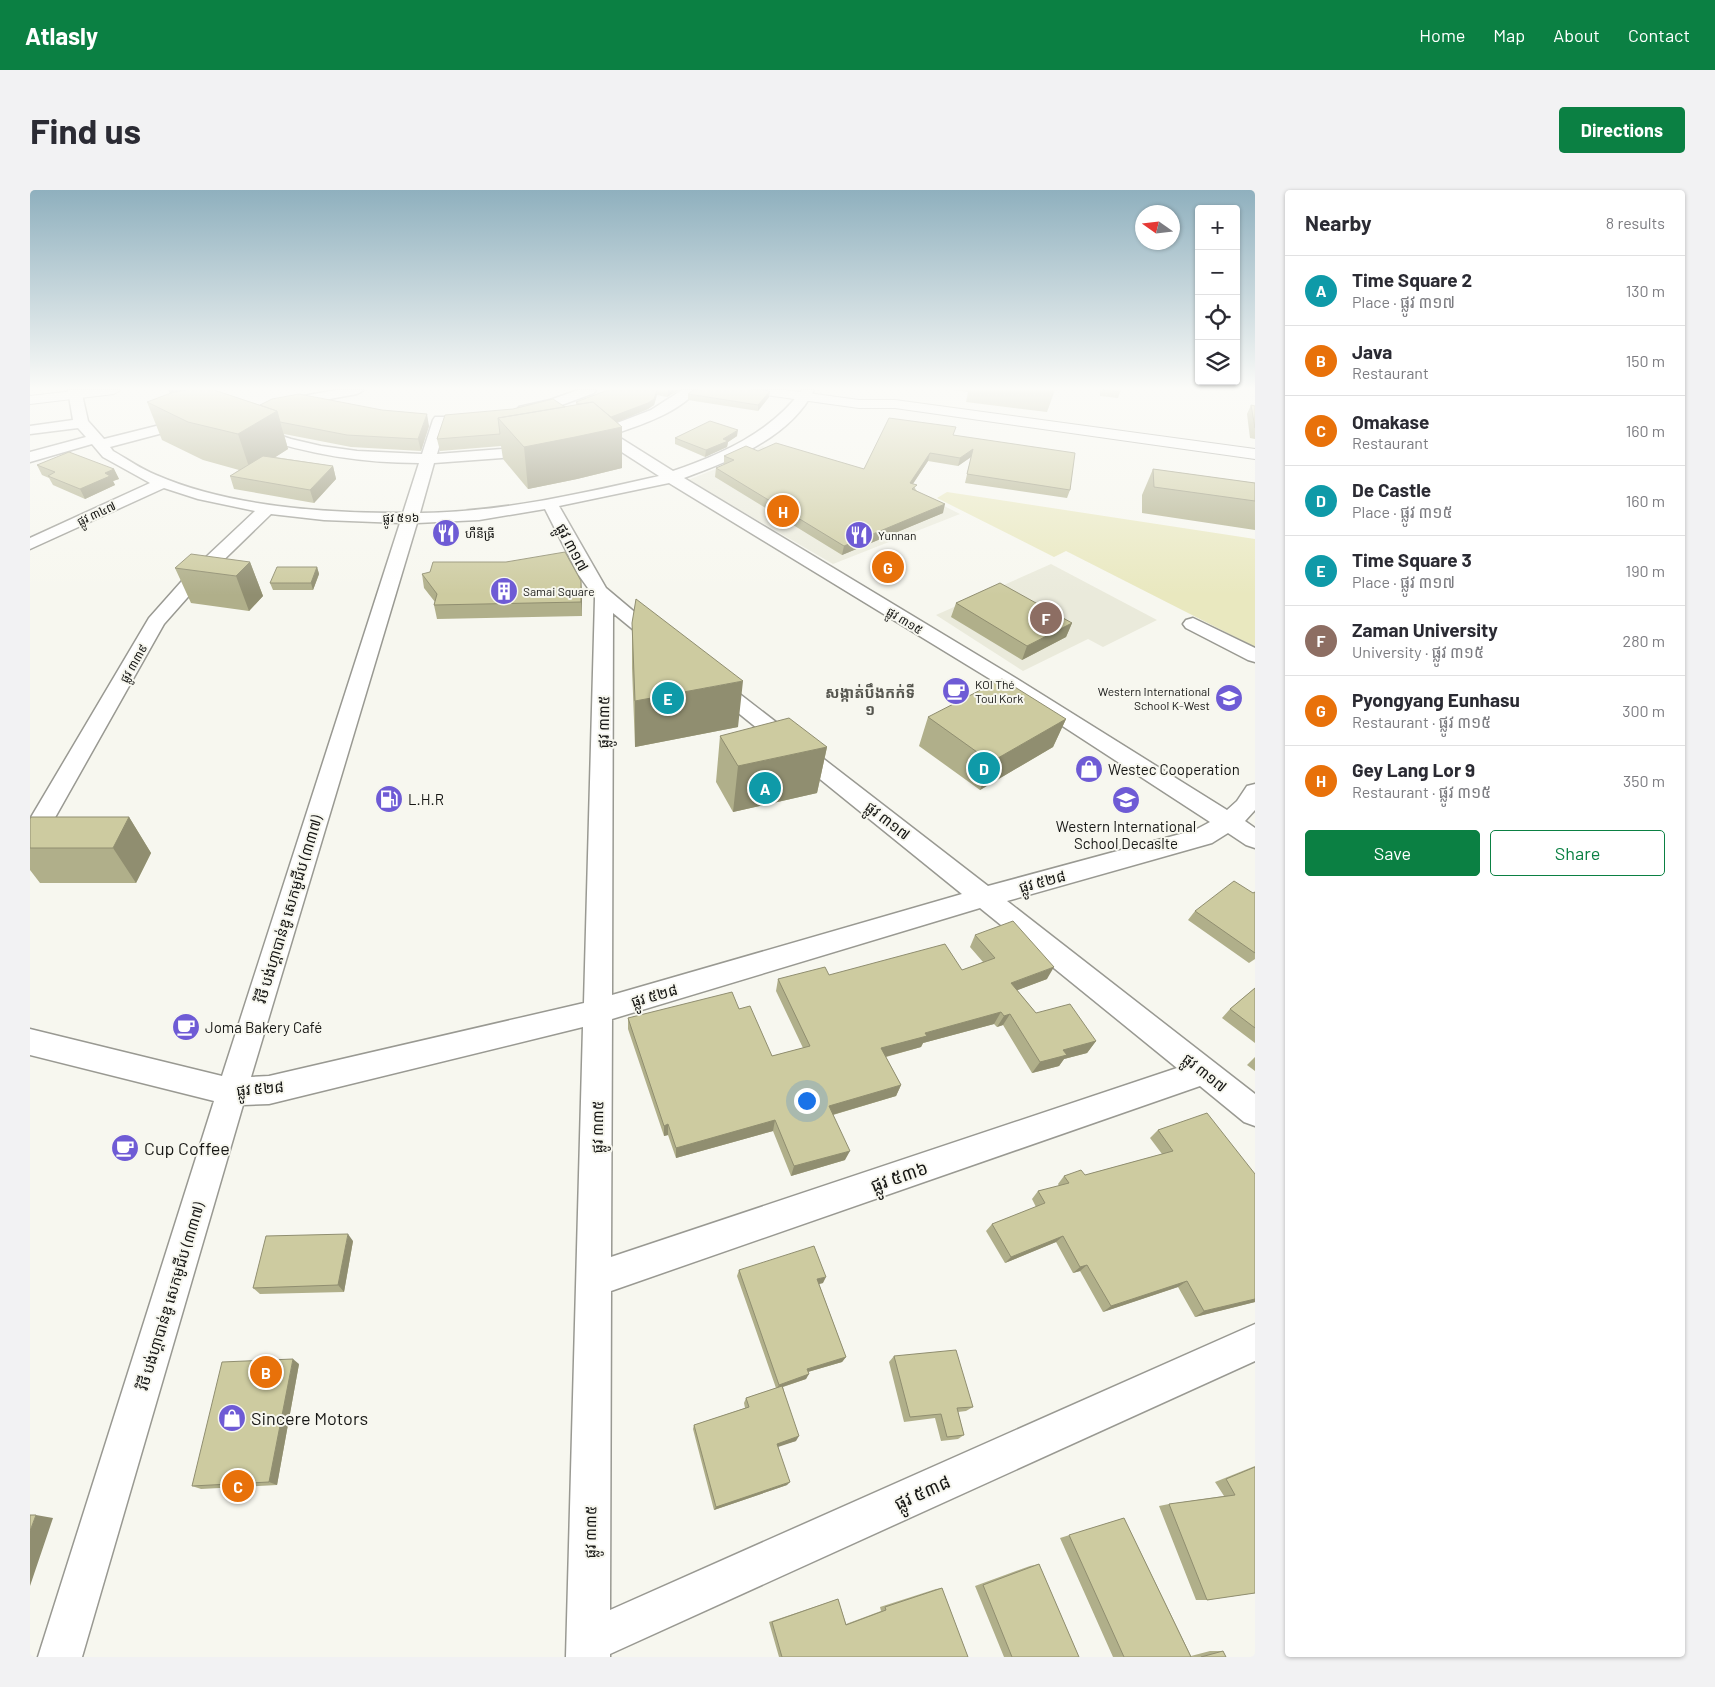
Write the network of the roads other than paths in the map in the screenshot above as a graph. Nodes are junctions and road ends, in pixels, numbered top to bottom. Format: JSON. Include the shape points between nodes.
{"nodes":[{"id":1,"x":117,"y":458,"type":"edge"},
{"id":2,"x":428,"y":458,"type":"edge"},
{"id":3,"x":642,"y":458,"type":"edge"},
{"id":4,"x":718,"y":458,"type":"edge"},
{"id":5,"x":671,"y":477,"type":"junction"},
{"id":6,"x":163,"y":483,"type":"junction"},
{"id":7,"x":550,"y":504,"type":"junction"},
{"id":8,"x":267,"y":509,"type":"junction"},
{"id":9,"x":410,"y":518,"type":"junction"},
{"id":10,"x":30,"y":544,"type":"edge"},
{"id":11,"x":604,"y":597,"type":"junction"},
{"id":12,"x":1194,"y":624,"type":"dead end"},
{"id":13,"x":673,"y":652,"type":"edge"},
{"id":14,"x":1255,"y":656,"type":"edge"},
{"id":15,"x":696,"y":670,"type":"edge"},
{"id":16,"x":1255,"y":792,"type":"edge"},
{"id":17,"x":1228,"y":822,"type":"junction"},
{"id":18,"x":1255,"y":839,"type":"edge"},
{"id":19,"x":30,"y":840,"type":"edge"},
{"id":20,"x":985,"y":897,"type":"junction"},
{"id":21,"x":599,"y":1011,"type":"junction"},
{"id":22,"x":30,"y":1042,"type":"edge"},
{"id":23,"x":1204,"y":1072,"type":"junction"},
{"id":24,"x":232,"y":1092,"type":"junction"},
{"id":25,"x":1255,"y":1112,"type":"edge"},
{"id":26,"x":594,"y":1280,"type":"junction"},
{"id":27,"x":1255,"y":1342,"type":"edge"},
{"id":28,"x":588,"y":1650,"type":"edge"},
{"id":29,"x":60,"y":1657,"type":"edge"}],
"edges":[{"from":1,"to":6,"type":"street","name":"ផ្លូវ ៥១៦"},
{"from":2,"to":9,"type":"street","name":"វិថី បង់ហ្គាបាន់ឌូ សេកមូជីប (៣៣៧)"},
{"from":3,"to":5,"type":"street","name":"ផ្លូវ ៣១៥"},
{"from":4,"to":5,"type":"street","name":"ផ្លូវ ៥១៦"},
{"from":5,"to":7,"type":"street","name":"ផ្លូវ ៥១៦"},
{"from":5,"to":17,"type":"street","name":"ផ្លូវ ៣១៥","via":[[1002,678]]},
{"from":6,"to":8,"type":"street","name":"ផ្លូវ ៥១៦","via":[[219,500]]},
{"from":6,"to":10,"type":"street","name":"ផ្លូវ ៣៤៧"},
{"from":7,"to":9,"type":"street","name":"ផ្លូវ ៥១៦","via":[[478,515]]},
{"from":7,"to":11,"type":"street","name":"ផ្លូវ ៣១៧","via":[[587,574]]},
{"from":8,"to":9,"type":"street","name":"ផ្លូវ ៥១៦","via":[[336,516]]},
{"from":8,"to":19,"type":"street","name":"ផ្លូវ ៣៣៩","via":[[184,587],[156,622]]},
{"from":9,"to":24,"type":"street","name":"វិថី បង់ហ្គាបាន់ឌូ សេកមូជីប (៣៣៧)"},
{"from":11,"to":13,"type":"street","name":"ផ្លូវ ៣១៧"},
{"from":11,"to":21,"type":"street","name":"ផ្លូវ ៣៣៥"},
{"from":12,"to":14,"type":"street"},
{"from":15,"to":20,"type":"street","name":"ផ្លូវ ៣១៧"},
{"from":16,"to":17,"type":"street","name":"ផ្លូវ ៥២៨"},
{"from":17,"to":18,"type":"street","name":"ផ្លូវ ៣១៥"},
{"from":17,"to":20,"type":"street","name":"ផ្លូវ ៥២៨","via":[[1203,837]]},
{"from":20,"to":21,"type":"street","name":"ផ្លូវ ៥២៨"},
{"from":20,"to":23,"type":"street","name":"ផ្លូវ ៣១៧"},
{"from":21,"to":24,"type":"street","name":"ផ្លូវ ៥២៨","via":[[269,1090]]},
{"from":21,"to":26,"type":"street","name":"ផ្លូវ ៣៣៥"},
{"from":22,"to":24,"type":"street","name":"ផ្លូវ ៥២៨"},
{"from":23,"to":25,"type":"street","name":"ផ្លូវ ៣១៧"},
{"from":23,"to":26,"type":"street","name":"ផ្លូវ ៥៣៦"},
{"from":24,"to":29,"type":"street","name":"វិថី បង់ហ្គាបាន់ឌូ សេកមូជីប (៣៣៧)"},
{"from":26,"to":28,"type":"street","name":"ផ្លូវ ៣៣៥"},
{"from":27,"to":28,"type":"street","name":"ផ្លូវ ៥៣៨"}]}
